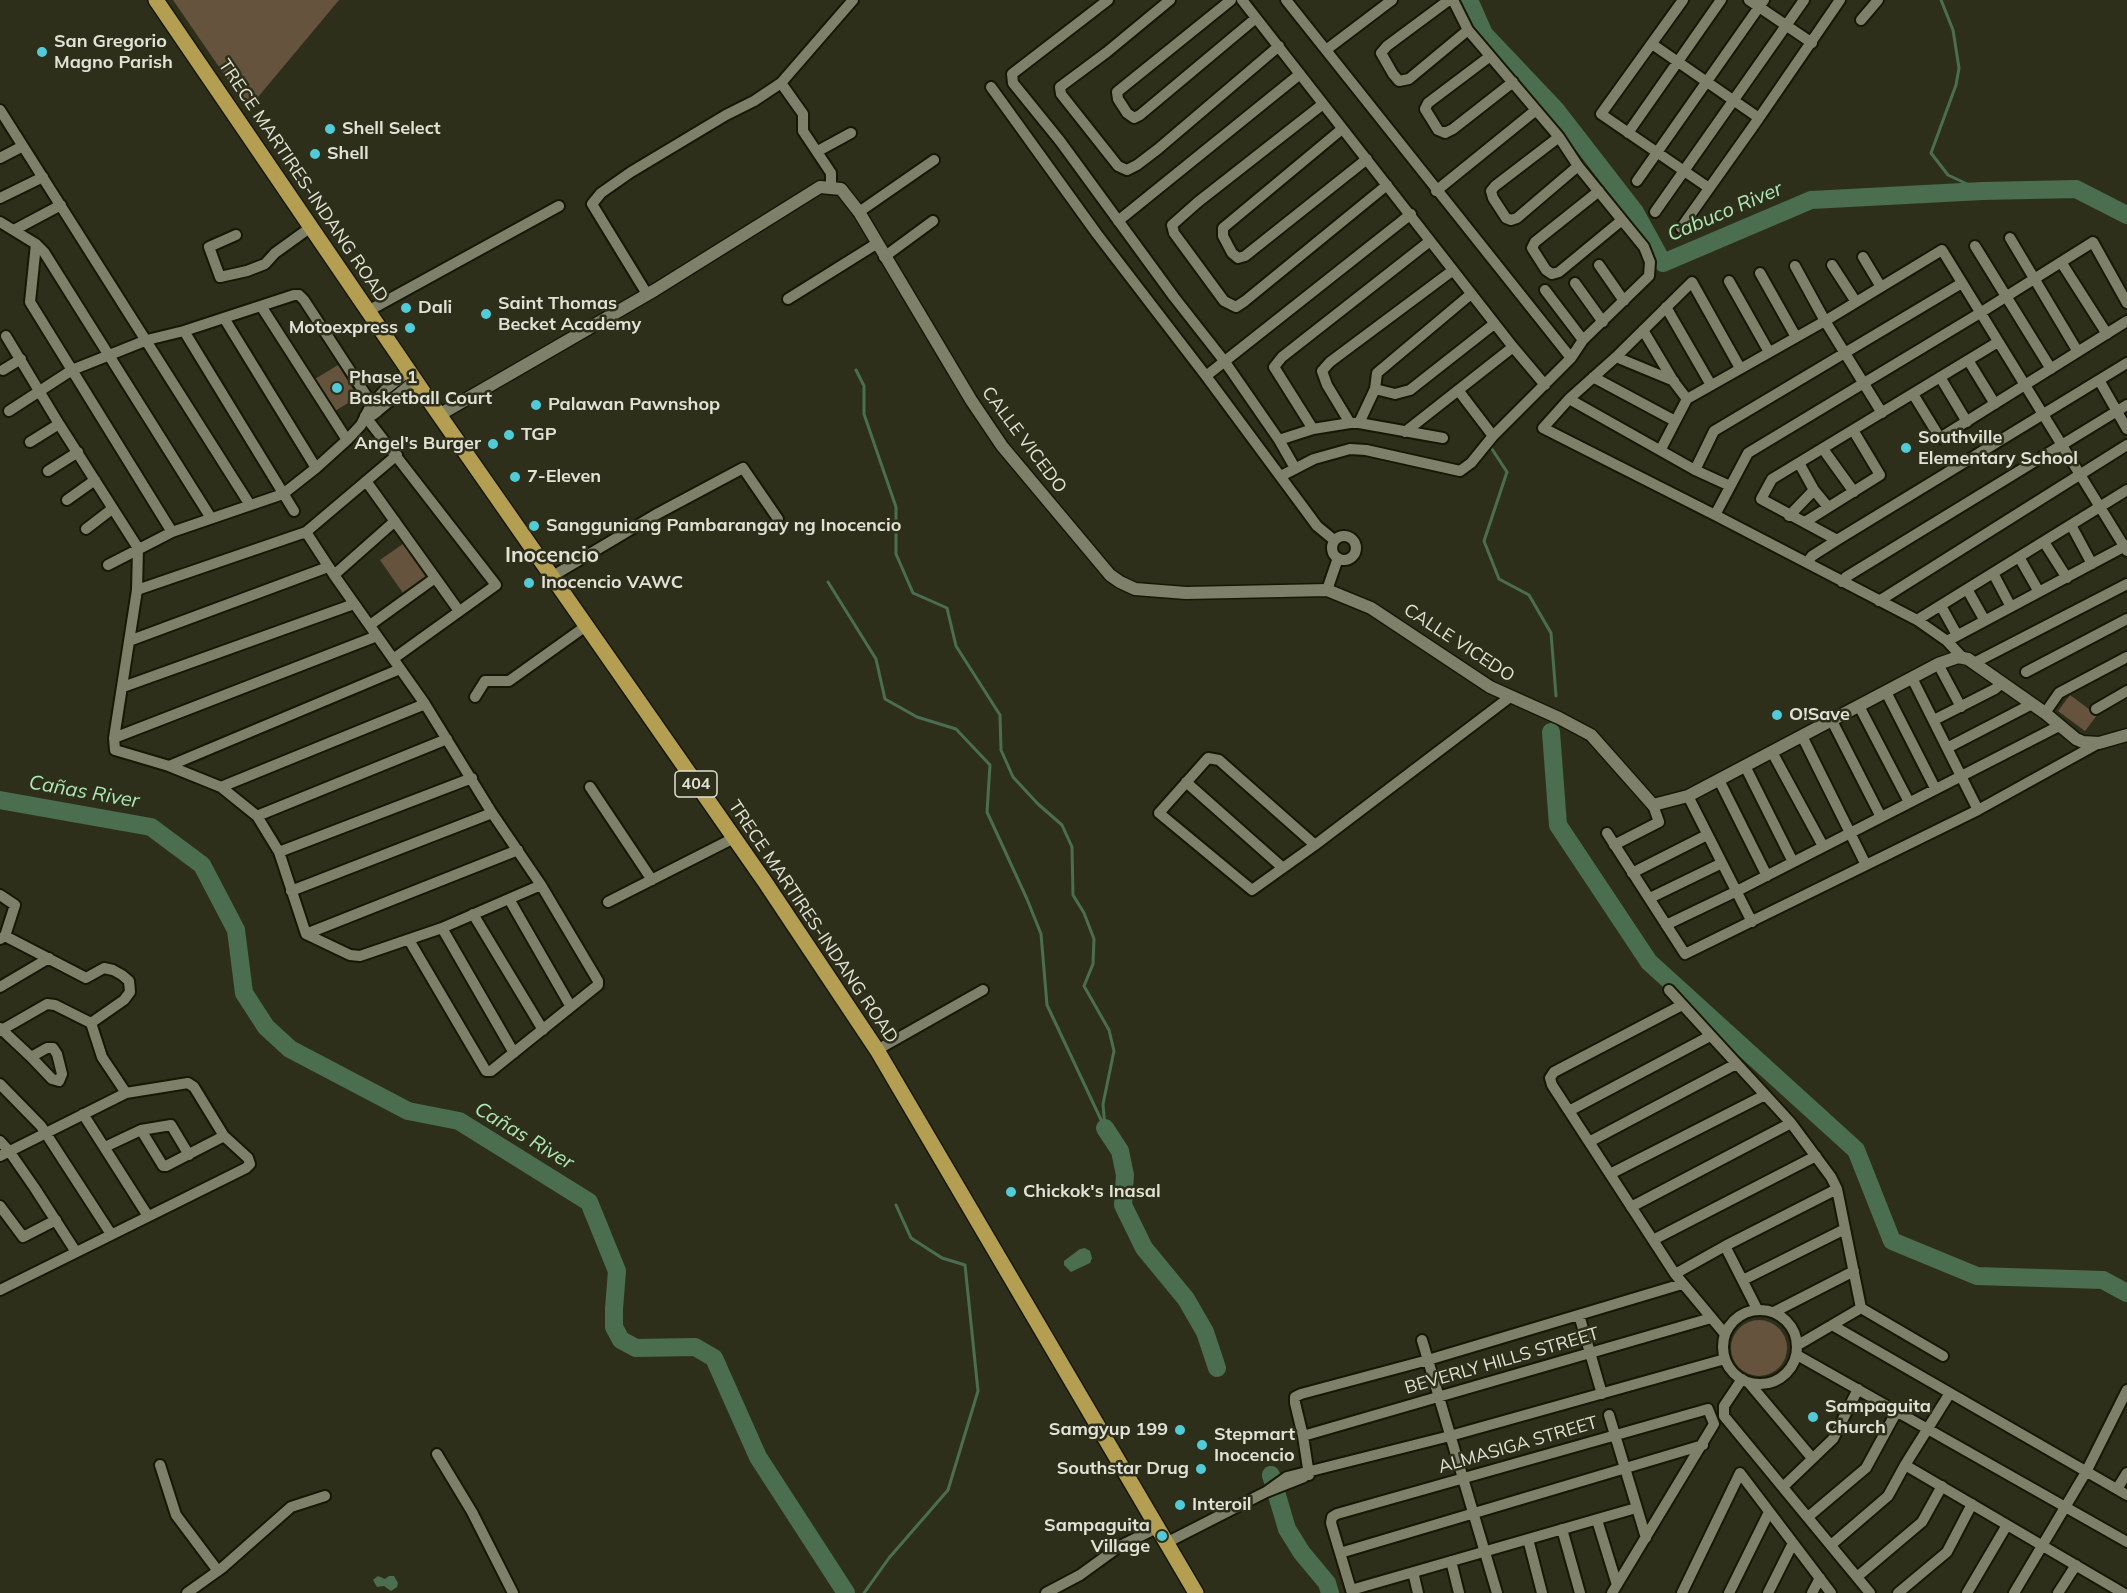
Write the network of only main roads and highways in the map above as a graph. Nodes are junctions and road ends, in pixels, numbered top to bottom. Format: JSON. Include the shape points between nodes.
{"nodes":[{"id":1,"x":156,"y":0,"type":"edge"},
{"id":2,"x":1196,"y":1593,"type":"edge"}],
"edges":[{"from":1,"to":2,"type":"main road","name":"TRECE MARTIRES-INDANG ROAD","number":"404","via":[[877,1050]]}]}
